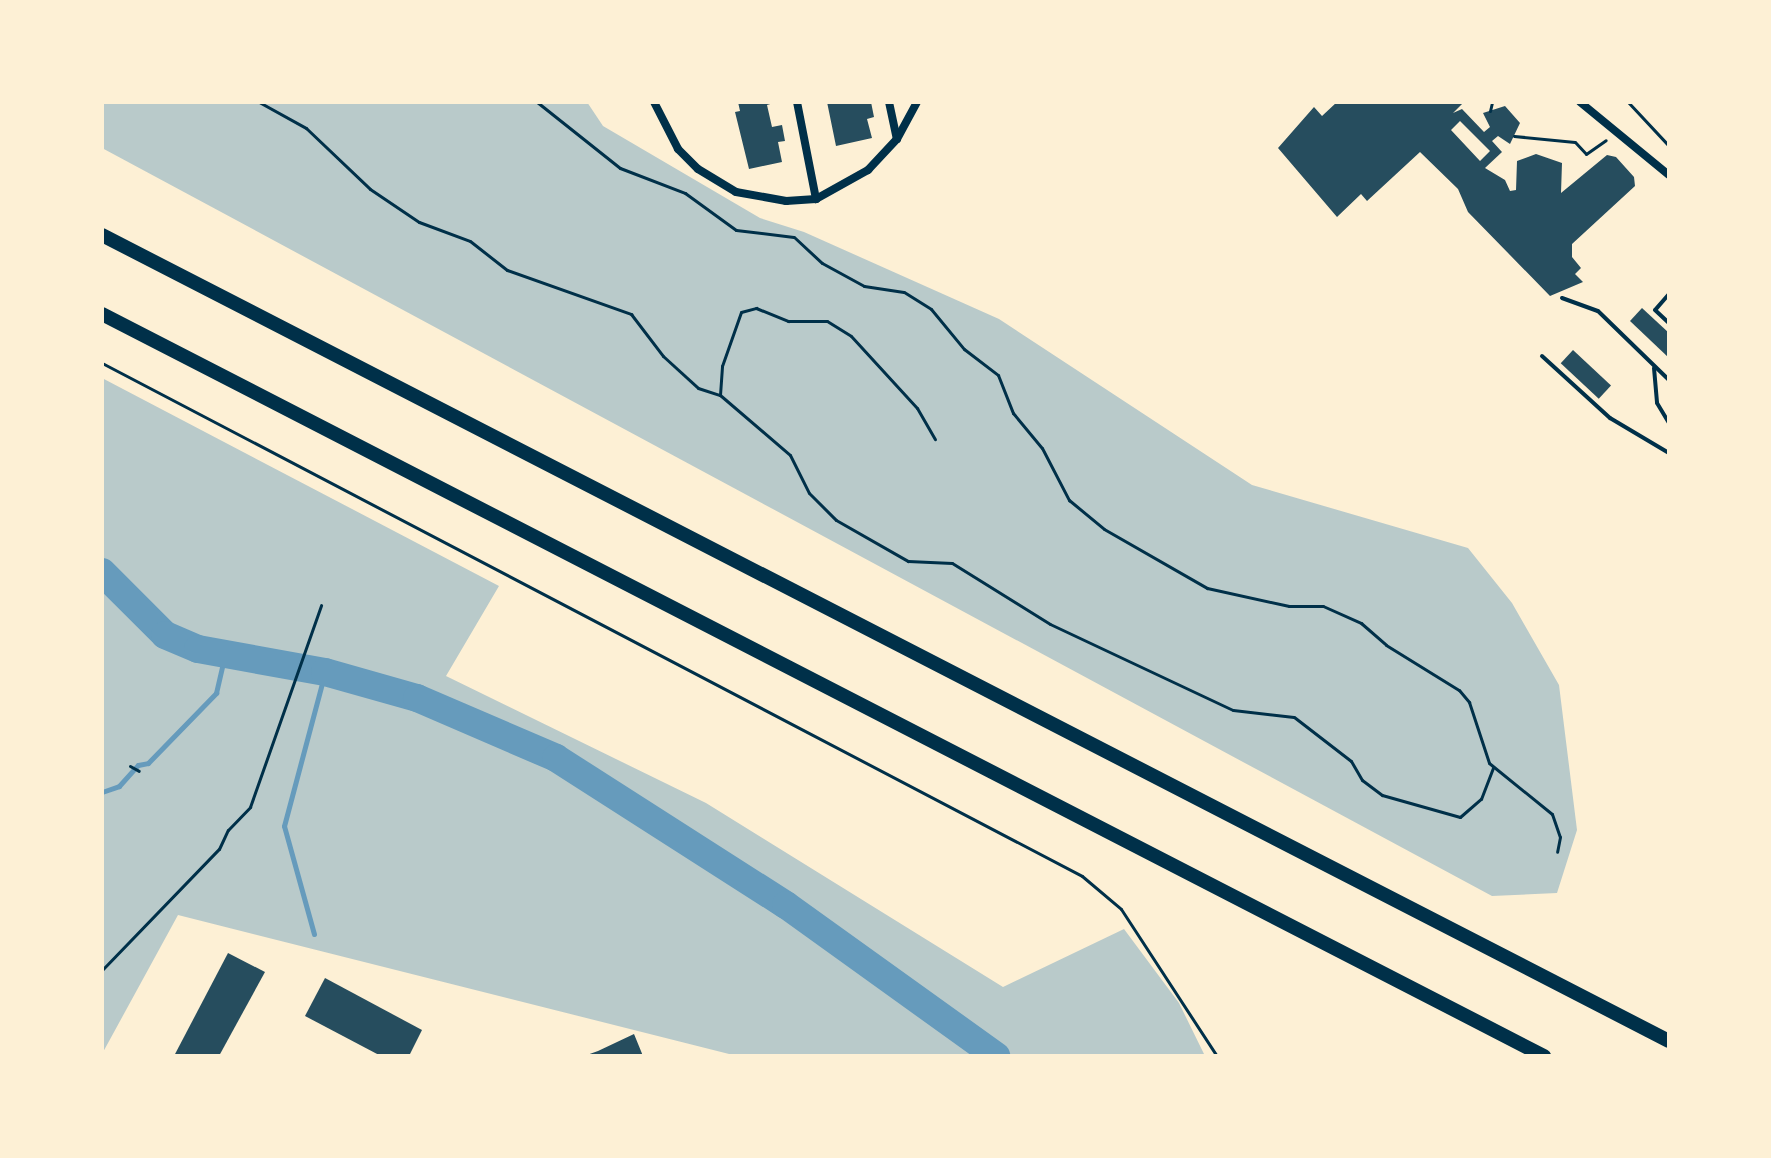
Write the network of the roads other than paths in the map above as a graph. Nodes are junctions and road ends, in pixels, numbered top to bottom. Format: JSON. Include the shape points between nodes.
{"nodes":[{"id":1,"x":654,"y":102,"type":"edge"},
{"id":2,"x":797,"y":102,"type":"edge"},
{"id":3,"x":889,"y":102,"type":"edge"},
{"id":4,"x":917,"y":102,"type":"edge"},
{"id":5,"x":1580,"y":102,"type":"edge"},
{"id":6,"x":897,"y":139,"type":"junction"},
{"id":7,"x":1669,"y":175,"type":"edge"},
{"id":8,"x":816,"y":199,"type":"junction"},
{"id":9,"x":102,"y":235,"type":"edge"},
{"id":10,"x":1669,"y":294,"type":"edge"},
{"id":11,"x":1562,"y":298,"type":"dead end"},
{"id":12,"x":102,"y":314,"type":"edge"},
{"id":13,"x":1669,"y":323,"type":"edge"},
{"id":14,"x":1542,"y":356,"type":"dead end"},
{"id":15,"x":1654,"y":365,"type":"junction"},
{"id":16,"x":1669,"y":380,"type":"edge"},
{"id":17,"x":1669,"y":423,"type":"edge"},
{"id":18,"x":1669,"y":453,"type":"edge"},
{"id":19,"x":1669,"y":1041,"type":"edge"},
{"id":20,"x":1544,"y":1056,"type":"edge"}],
"edges":[{"from":1,"to":8,"type":"street","via":[[678,149],[722,186],[769,200]]},
{"from":2,"to":8,"type":"street"},
{"from":3,"to":6,"type":"street"},
{"from":4,"to":6,"type":"street"},
{"from":5,"to":7,"type":"street"},
{"from":6,"to":8,"type":"street","via":[[861,176]]},
{"from":9,"to":19,"type":"highway"},
{"from":10,"to":13,"type":"lane","via":[[1655,310]]},
{"from":11,"to":15,"type":"lane","via":[[1598,311]]},
{"from":12,"to":20,"type":"highway"},
{"from":14,"to":18,"type":"lane","via":[[1610,418]]},
{"from":15,"to":16,"type":"lane"},
{"from":15,"to":17,"type":"lane","via":[[1657,403]]}]}
